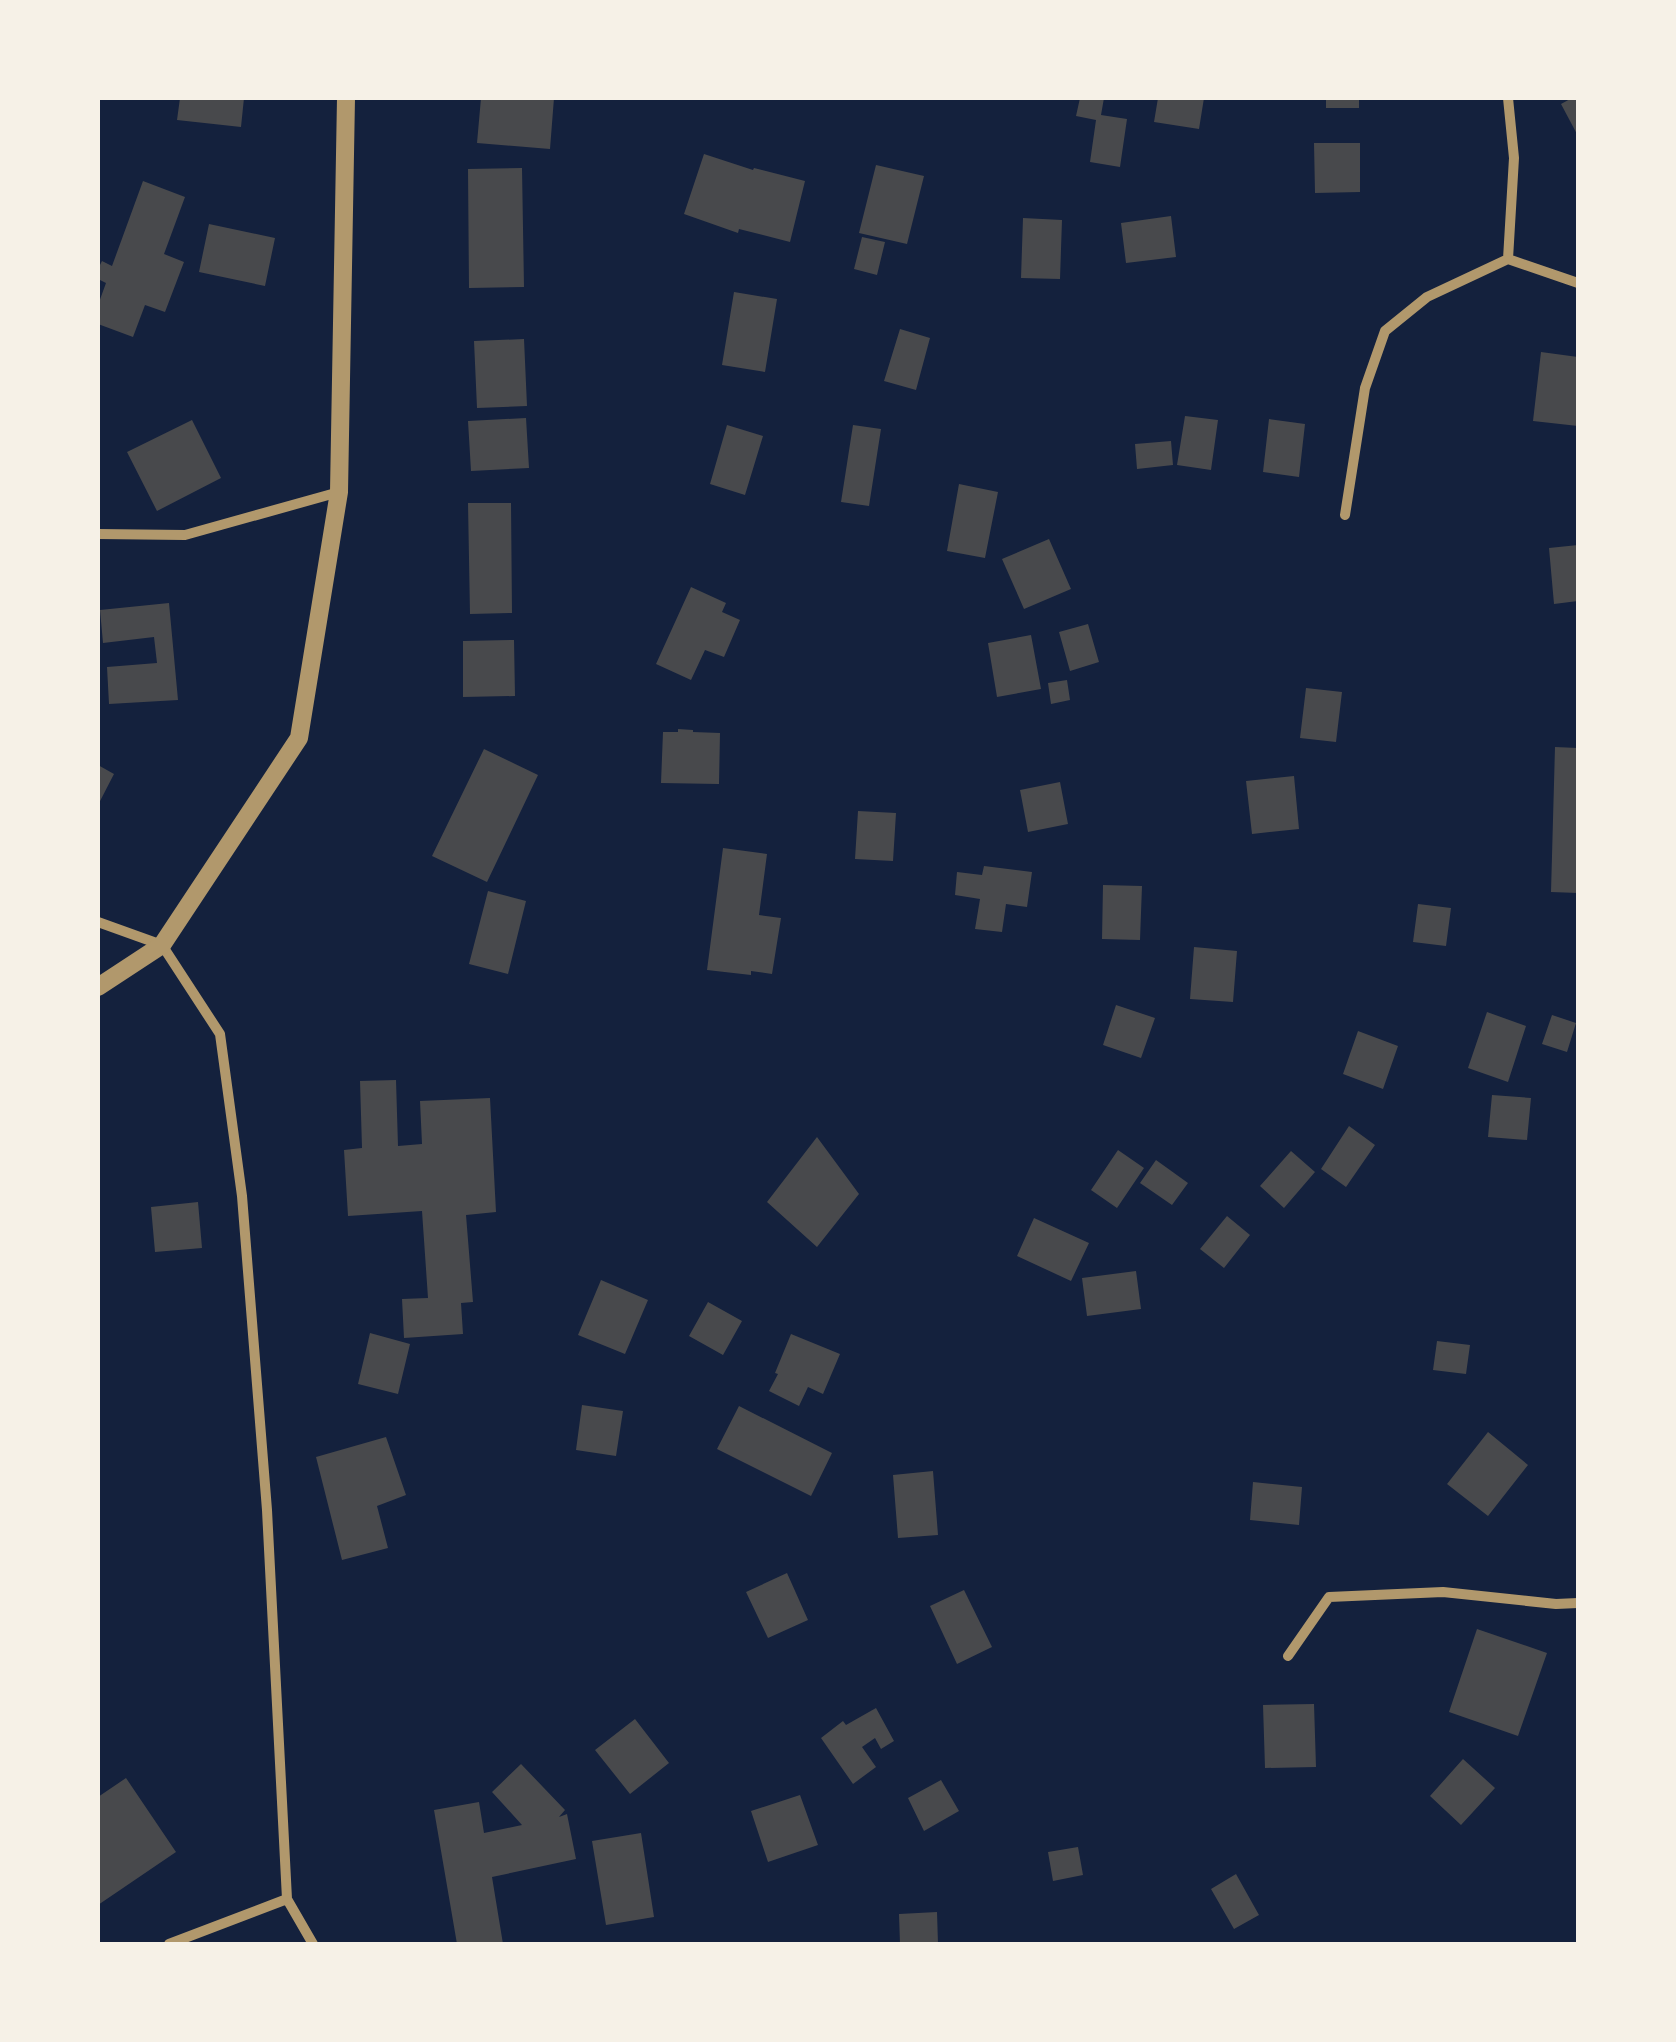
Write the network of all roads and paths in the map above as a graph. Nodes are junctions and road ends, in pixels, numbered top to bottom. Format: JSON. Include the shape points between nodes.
{"nodes":[{"id":1,"x":346,"y":98,"type":"edge"},
{"id":2,"x":1508,"y":98,"type":"edge"},
{"id":3,"x":1508,"y":259,"type":"junction"},
{"id":4,"x":1578,"y":282,"type":"edge"},
{"id":5,"x":339,"y":492,"type":"junction"},
{"id":6,"x":1345,"y":516,"type":"dead end"},
{"id":7,"x":98,"y":534,"type":"edge"},
{"id":8,"x":98,"y":922,"type":"edge"},
{"id":9,"x":162,"y":946,"type":"junction"},
{"id":10,"x":98,"y":987,"type":"edge"},
{"id":11,"x":1578,"y":1603,"type":"edge"},
{"id":12,"x":1288,"y":1656,"type":"dead end"},
{"id":13,"x":287,"y":1898,"type":"junction"},
{"id":14,"x":169,"y":1944,"type":"edge"},
{"id":15,"x":313,"y":1944,"type":"edge"}],
"edges":[{"from":1,"to":5,"type":"street"},
{"from":2,"to":3,"type":"street","via":[[1514,158]]},
{"from":3,"to":4,"type":"street"},
{"from":3,"to":6,"type":"street","via":[[1427,297],[1385,332],[1365,388]]},
{"from":5,"to":7,"type":"street","via":[[185,535]]},
{"from":5,"to":9,"type":"street","via":[[299,738]]},
{"from":8,"to":9,"type":"street"},
{"from":9,"to":10,"type":"street"},
{"from":9,"to":13,"type":"street","via":[[220,1034],[242,1196]]},
{"from":11,"to":12,"type":"street","via":[[1442,1592],[1329,1597]]},
{"from":13,"to":14,"type":"street"},
{"from":13,"to":15,"type":"street"}]}
